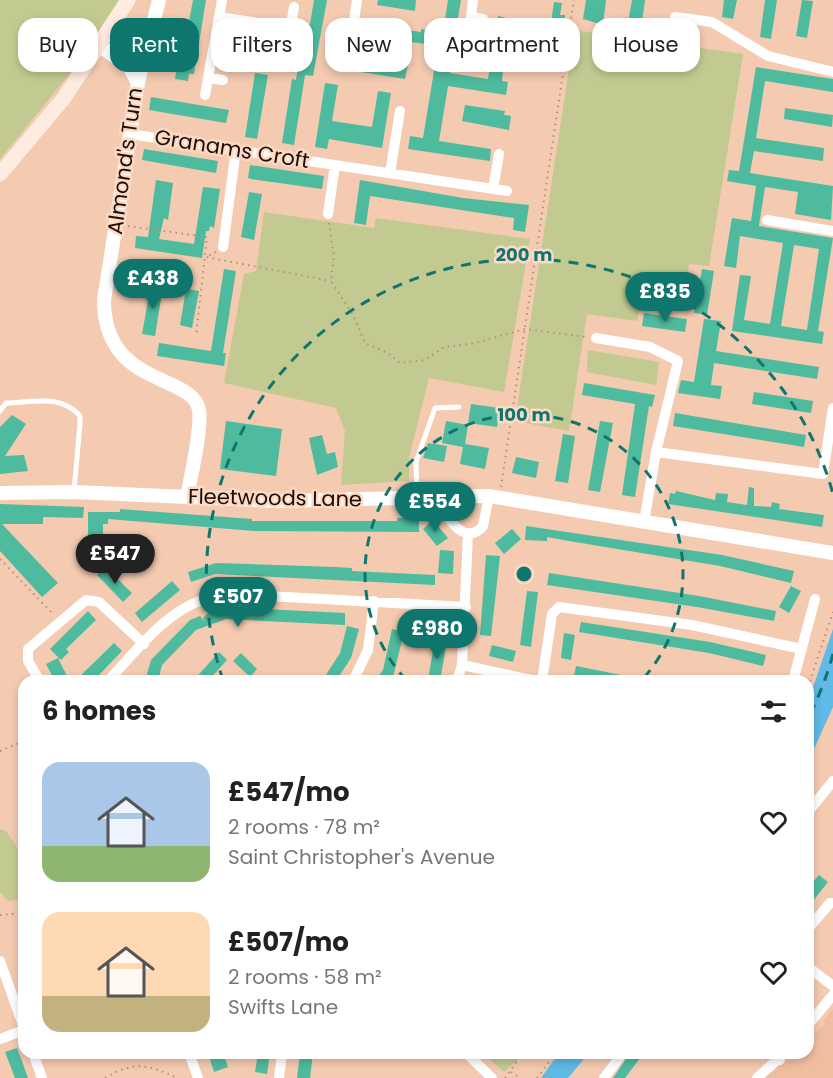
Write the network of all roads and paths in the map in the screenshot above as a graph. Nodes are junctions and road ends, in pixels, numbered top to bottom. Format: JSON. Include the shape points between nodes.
{"nodes":[{"id":1,"x":128,"y":0,"type":"edge"},
{"id":2,"x":159,"y":0,"type":"edge"},
{"id":3,"x":222,"y":0,"type":"edge"},
{"id":4,"x":357,"y":0,"type":"edge"},
{"id":5,"x":473,"y":0,"type":"edge"},
{"id":6,"x":574,"y":0,"type":"edge"},
{"id":7,"x":294,"y":7,"type":"dead end"},
{"id":8,"x":219,"y":17,"type":"junction"},
{"id":9,"x":675,"y":17,"type":"dead end"},
{"id":10,"x":226,"y":18,"type":"edge"},
{"id":11,"x":292,"y":18,"type":"edge"},
{"id":12,"x":354,"y":18,"type":"edge"},
{"id":13,"x":474,"y":18,"type":"edge"},
{"id":14,"x":99,"y":45,"type":"junction"},
{"id":15,"x":833,"y":72,"type":"edge"},
{"id":16,"x":208,"y":78,"type":"junction"},
{"id":17,"x":223,"y":80,"type":"dead end"},
{"id":18,"x":138,"y":83,"type":"junction"},
{"id":19,"x":206,"y":95,"type":"dead end"},
{"id":20,"x":400,"y":111,"type":"dead end"},
{"id":21,"x":130,"y":134,"type":"junction"},
{"id":22,"x":236,"y":149,"type":"junction"},
{"id":23,"x":499,"y":154,"type":"dead end"},
{"id":24,"x":334,"y":165,"type":"junction"},
{"id":25,"x":390,"y":173,"type":"junction"},
{"id":26,"x":0,"y":174,"type":"edge"},
{"id":27,"x":493,"y":189,"type":"junction"},
{"id":28,"x":507,"y":191,"type":"dead end"},
{"id":29,"x":328,"y":214,"type":"joint"},
{"id":30,"x":767,"y":220,"type":"dead end"},
{"id":31,"x":116,"y":225,"type":"junction"},
{"id":32,"x":833,"y":231,"type":"edge"},
{"id":33,"x":223,"y":247,"type":"joint"},
{"id":34,"x":206,"y":257,"type":"junction"},
{"id":35,"x":109,"y":269,"type":"junction"},
{"id":36,"x":185,"y":280,"type":"dead end"},
{"id":37,"x":331,"y":280,"type":"junction"},
{"id":38,"x":525,"y":329,"type":"junction"},
{"id":39,"x":195,"y":336,"type":"dead end"},
{"id":40,"x":596,"y":338,"type":"joint"},
{"id":41,"x":459,"y":407,"type":"dead end"},
{"id":42,"x":833,"y":408,"type":"edge"},
{"id":43,"x":0,"y":411,"type":"edge"},
{"id":44,"x":656,"y":453,"type":"junction"},
{"id":45,"x":74,"y":492,"type":"junction"},
{"id":46,"x":0,"y":493,"type":"edge"},
{"id":47,"x":417,"y":496,"type":"junction"},
{"id":48,"x":440,"y":496,"type":"junction"},
{"id":49,"x":187,"y":497,"type":"junction"},
{"id":50,"x":494,"y":497,"type":"junction"},
{"id":51,"x":644,"y":522,"type":"junction"},
{"id":52,"x":468,"y":533,"type":"junction"},
{"id":53,"x":833,"y":553,"type":"edge"},
{"id":54,"x":0,"y":559,"type":"edge"},
{"id":55,"x":815,"y":598,"type":"dead end"},
{"id":56,"x":374,"y":601,"type":"junction"},
{"id":57,"x":466,"y":607,"type":"junction"},
{"id":58,"x":833,"y":612,"type":"edge"},
{"id":59,"x":60,"y":621,"type":"junction"},
{"id":60,"x":144,"y":644,"type":"junction"},
{"id":61,"x":802,"y":648,"type":"junction"},
{"id":62,"x":462,"y":665,"type":"junction"},
{"id":63,"x":36,"y":675,"type":"edge"},
{"id":64,"x":114,"y":675,"type":"edge"},
{"id":65,"x":356,"y":675,"type":"edge"},
{"id":66,"x":459,"y":675,"type":"edge"},
{"id":67,"x":508,"y":675,"type":"edge"},
{"id":68,"x":543,"y":675,"type":"edge"},
{"id":69,"x":795,"y":675,"type":"edge"},
{"id":70,"x":812,"y":675,"type":"edge"},
{"id":71,"x":18,"y":744,"type":"edge"},
{"id":72,"x":0,"y":751,"type":"edge"},
{"id":73,"x":833,"y":782,"type":"edge"},
{"id":74,"x":814,"y":805,"type":"edge"},
{"id":75,"x":833,"y":903,"type":"edge"},
{"id":76,"x":18,"y":914,"type":"edge"},
{"id":77,"x":0,"y":915,"type":"edge"},
{"id":78,"x":814,"y":922,"type":"edge"},
{"id":79,"x":0,"y":961,"type":"edge"},
{"id":80,"x":814,"y":972,"type":"edge"},
{"id":81,"x":833,"y":986,"type":"edge"},
{"id":82,"x":833,"y":995,"type":"edge"},
{"id":83,"x":18,"y":1012,"type":"edge"},
{"id":84,"x":814,"y":1018,"type":"edge"},
{"id":85,"x":18,"y":1032,"type":"edge"},
{"id":86,"x":0,"y":1039,"type":"edge"},
{"id":87,"x":35,"y":1059,"type":"edge"},
{"id":88,"x":191,"y":1059,"type":"edge"},
{"id":89,"x":281,"y":1059,"type":"edge"},
{"id":90,"x":472,"y":1059,"type":"edge"},
{"id":91,"x":519,"y":1059,"type":"edge"},
{"id":92,"x":551,"y":1059,"type":"edge"},
{"id":93,"x":618,"y":1059,"type":"edge"},
{"id":94,"x":780,"y":1059,"type":"edge"},
{"id":95,"x":511,"y":1072,"type":"junction"},
{"id":96,"x":42,"y":1078,"type":"edge"},
{"id":97,"x":105,"y":1078,"type":"edge"},
{"id":98,"x":178,"y":1078,"type":"edge"},
{"id":99,"x":198,"y":1078,"type":"edge"},
{"id":100,"x":279,"y":1078,"type":"edge"},
{"id":101,"x":492,"y":1078,"type":"edge"},
{"id":102,"x":505,"y":1078,"type":"edge"},
{"id":103,"x":520,"y":1078,"type":"edge"},
{"id":104,"x":537,"y":1078,"type":"edge"},
{"id":105,"x":604,"y":1078,"type":"edge"},
{"id":106,"x":757,"y":1078,"type":"edge"}],
"edges":[{"from":1,"to":14,"type":"main road"},
{"from":2,"to":18,"type":"street"},
{"from":3,"to":8,"type":"street"},
{"from":4,"to":12,"type":"street"},
{"from":5,"to":13,"type":"street"},
{"from":6,"to":38,"type":"path"},
{"from":7,"to":11,"type":"street"},
{"from":8,"to":10,"type":"street"},
{"from":8,"to":16,"type":"street"},
{"from":9,"to":15,"type":"street","via":[[712,22],[768,56]]},
{"from":14,"to":18,"type":"street","name":"Almond's Turn","via":[[130,68]]},
{"from":14,"to":26,"type":"main road","via":[[64,98]]},
{"from":16,"to":17,"type":"street"},
{"from":16,"to":19,"type":"street"},
{"from":18,"to":21,"type":"street","name":"Almond's Turn"},
{"from":20,"to":25,"type":"street"},
{"from":21,"to":22,"type":"street","name":"Granams Croft"},
{"from":21,"to":31,"type":"street","name":"Almond's Turn"},
{"from":22,"to":24,"type":"street","name":"Granams Croft"},
{"from":22,"to":33,"type":"street"},
{"from":23,"to":27,"type":"street"},
{"from":24,"to":25,"type":"street","name":"Granams Croft"},
{"from":24,"to":29,"type":"street","name":"Granams Croft"},
{"from":25,"to":27,"type":"street","name":"Granams Croft"},
{"from":27,"to":28,"type":"street","name":"Granams Croft"},
{"from":29,"to":37,"type":"path","via":[[334,256]]},
{"from":30,"to":32,"type":"street"},
{"from":31,"to":34,"type":"path","via":[[207,237]]},
{"from":31,"to":35,"type":"street","name":"Almond's Turn"},
{"from":33,"to":34,"type":"path"},
{"from":34,"to":37,"type":"path"},
{"from":34,"to":39,"type":"path"},
{"from":35,"to":36,"type":"street"},
{"from":35,"to":49,"type":"street","name":"Almond's Turn","via":[[104,318],[115,345],[137,369],[190,393],[199,409]]},
{"from":37,"to":38,"type":"path","via":[[365,343],[388,352],[400,363],[425,360],[444,347]]},
{"from":38,"to":40,"type":"path"},
{"from":38,"to":50,"type":"path"},
{"from":40,"to":44,"type":"street","via":[[650,347],[678,361]]},
{"from":41,"to":47,"type":"lane","via":[[435,408],[416,462]]},
{"from":42,"to":44,"type":"street","via":[[823,474]]},
{"from":43,"to":45,"type":"lane","via":[[6,403],[41,402],[63,402],[75,410],[80,424]]},
{"from":44,"to":51,"type":"street"},
{"from":45,"to":46,"type":"street","name":"Fleetwoods Lane"},
{"from":45,"to":49,"type":"street","name":"Fleetwoods Lane"},
{"from":47,"to":48,"type":"street","name":"Fleetwoods Lane"},
{"from":47,"to":49,"type":"street","name":"Fleetwoods Lane","via":[[360,501]]},
{"from":48,"to":50,"type":"street","name":"Fleetwoods Lane"},
{"from":48,"to":52,"type":"street","via":[[445,515],[456,528]]},
{"from":50,"to":51,"type":"street","name":"Fleetwoods Lane"},
{"from":50,"to":52,"type":"street","via":[[483,526]]},
{"from":51,"to":53,"type":"street","name":"Fleetwoods Lane"},
{"from":52,"to":57,"type":"street"},
{"from":54,"to":59,"type":"path"},
{"from":55,"to":61,"type":"street"},
{"from":56,"to":57,"type":"street"},
{"from":56,"to":60,"type":"street","via":[[211,596],[176,612]]},
{"from":56,"to":65,"type":"street","via":[[368,650]]},
{"from":57,"to":62,"type":"street"},
{"from":58,"to":70,"type":"path"},
{"from":59,"to":60,"type":"street","via":[[82,602],[95,601]]},
{"from":59,"to":63,"type":"street","via":[[28,648],[28,661]]},
{"from":60,"to":64,"type":"street"},
{"from":61,"to":68,"type":"street","via":[[692,625],[559,607],[552,614]]},
{"from":61,"to":69,"type":"street"},
{"from":62,"to":66,"type":"street"},
{"from":62,"to":67,"type":"street"},
{"from":71,"to":72,"type":"path"},
{"from":73,"to":74,"type":"street"},
{"from":75,"to":78,"type":"street"},
{"from":76,"to":77,"type":"path"},
{"from":79,"to":83,"type":"street"},
{"from":80,"to":81,"type":"street"},
{"from":82,"to":84,"type":"street"},
{"from":85,"to":86,"type":"street"},
{"from":87,"to":96,"type":"street"},
{"from":88,"to":99,"type":"street"},
{"from":89,"to":100,"type":"street"},
{"from":90,"to":101,"type":"street"},
{"from":91,"to":95,"type":"path"},
{"from":92,"to":104,"type":"path"},
{"from":93,"to":105,"type":"street"},
{"from":94,"to":106,"type":"street"},
{"from":95,"to":102,"type":"path"},
{"from":95,"to":103,"type":"path"},
{"from":97,"to":98,"type":"path","via":[[142,1065]]}]}
